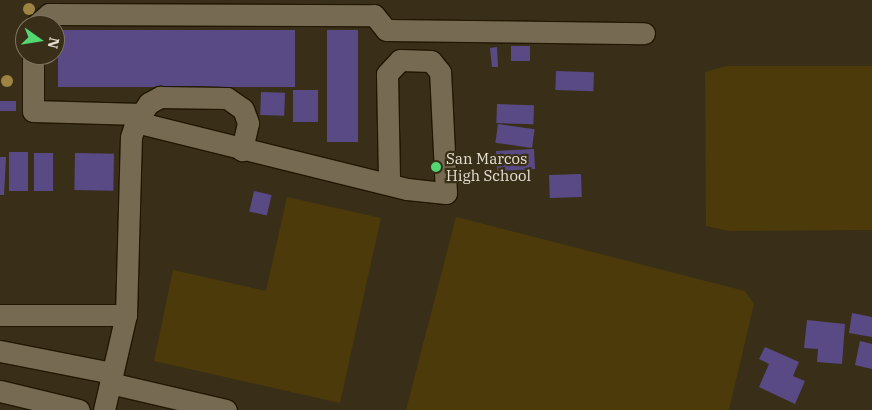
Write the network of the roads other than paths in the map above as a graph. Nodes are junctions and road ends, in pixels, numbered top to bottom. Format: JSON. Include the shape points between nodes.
{"nodes":[{"id":1,"x":48,"y":15,"type":"edge"},
{"id":2,"x":400,"y":30,"type":"junction"},
{"id":3,"x":644,"y":33,"type":"dead end"},
{"id":4,"x":400,"y":60,"type":"junction"},
{"id":5,"x":33,"y":65,"type":"edge"},
{"id":6,"x":138,"y":118,"type":"junction"},
{"id":7,"x":242,"y":150,"type":"junction"},
{"id":8,"x":389,"y":183,"type":"junction"},
{"id":9,"x":0,"y":315,"type":"edge"},
{"id":10,"x":126,"y":315,"type":"junction"},
{"id":11,"x":0,"y":350,"type":"edge"},
{"id":12,"x":111,"y":378,"type":"junction"},
{"id":13,"x":0,"y":391,"type":"edge"},
{"id":14,"x":79,"y":410,"type":"edge"},
{"id":15,"x":104,"y":410,"type":"edge"},
{"id":16,"x":226,"y":410,"type":"edge"}],
"edges":[{"from":1,"to":2,"type":"lane","via":[[367,15],[374,16],[386,30]]},
{"from":2,"to":3,"type":"lane"},
{"from":2,"to":4,"type":"lane"},
{"from":4,"to":8,"type":"lane","via":[[387,74]]},
{"from":4,"to":8,"type":"lane","via":[[431,61],[440,72],[446,193]]},
{"from":5,"to":6,"type":"lane","via":[[33,111]]},
{"from":6,"to":7,"type":"lane"},
{"from":6,"to":7,"type":"lane","via":[[160,97],[227,98],[243,109],[248,123]]},
{"from":6,"to":10,"type":"lane","via":[[131,137]]},
{"from":7,"to":8,"type":"lane"},
{"from":9,"to":10,"type":"lane"},
{"from":10,"to":12,"type":"lane"},
{"from":11,"to":12,"type":"lane"},
{"from":12,"to":15,"type":"lane"},
{"from":12,"to":16,"type":"lane"},
{"from":13,"to":14,"type":"lane"}]}
